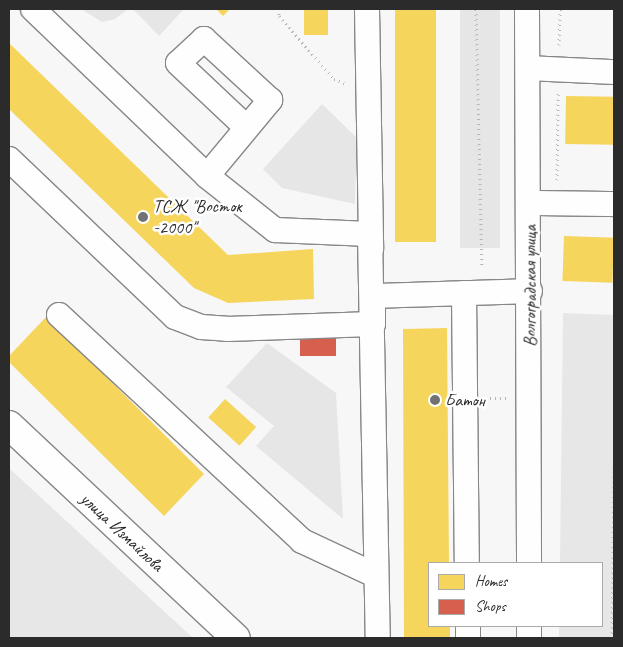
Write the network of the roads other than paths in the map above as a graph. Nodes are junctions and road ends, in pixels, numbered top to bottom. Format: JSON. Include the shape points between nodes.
{"nodes":[{"id":1,"x":33,"y":9,"type":"edge"},
{"id":2,"x":367,"y":9,"type":"edge"},
{"id":3,"x":528,"y":9,"type":"edge"},
{"id":4,"x":528,"y":68,"type":"junction"},
{"id":5,"x":614,"y":72,"type":"edge"},
{"id":6,"x":246,"y":127,"type":"dead end"},
{"id":7,"x":9,"y":159,"type":"edge"},
{"id":8,"x":207,"y":176,"type":"junction"},
{"id":9,"x":530,"y":203,"type":"junction"},
{"id":10,"x":614,"y":204,"type":"edge"},
{"id":11,"x":370,"y":234,"type":"junction"},
{"id":12,"x":530,"y":291,"type":"junction"},
{"id":13,"x":473,"y":293,"type":"junction"},
{"id":14,"x":373,"y":296,"type":"junction"},
{"id":15,"x":59,"y":315,"type":"dead end"},
{"id":16,"x":373,"y":324,"type":"junction"},
{"id":17,"x":9,"y":425,"type":"edge"},
{"id":18,"x":468,"y":562,"type":"edge"},
{"id":19,"x":529,"y":562,"type":"edge"},
{"id":20,"x":375,"y":575,"type":"junction"},
{"id":21,"x":236,"y":638,"type":"edge"},
{"id":22,"x":378,"y":638,"type":"edge"}],
"edges":[{"from":1,"to":8,"type":"street"},
{"from":2,"to":11,"type":"street"},
{"from":3,"to":4,"type":"street","name":"Волгоградская улица"},
{"from":4,"to":5,"type":"street"},
{"from":4,"to":9,"type":"street","name":"Волгоградская улица"},
{"from":6,"to":8,"type":"street"},
{"from":7,"to":16,"type":"street","via":[[175,316],[201,327],[227,329]]},
{"from":8,"to":11,"type":"street","via":[[274,230]]},
{"from":9,"to":10,"type":"street"},
{"from":9,"to":12,"type":"street","name":"Волгоградская улица"},
{"from":11,"to":14,"type":"street"},
{"from":12,"to":13,"type":"street"},
{"from":12,"to":19,"type":"street","name":"Волгоградская улица"},
{"from":13,"to":14,"type":"street"},
{"from":13,"to":18,"type":"street"},
{"from":14,"to":16,"type":"street"},
{"from":15,"to":20,"type":"street","via":[[302,541]]},
{"from":16,"to":20,"type":"street"},
{"from":17,"to":21,"type":"main road","name":"улица Измайлова"},
{"from":20,"to":22,"type":"street"}]}
